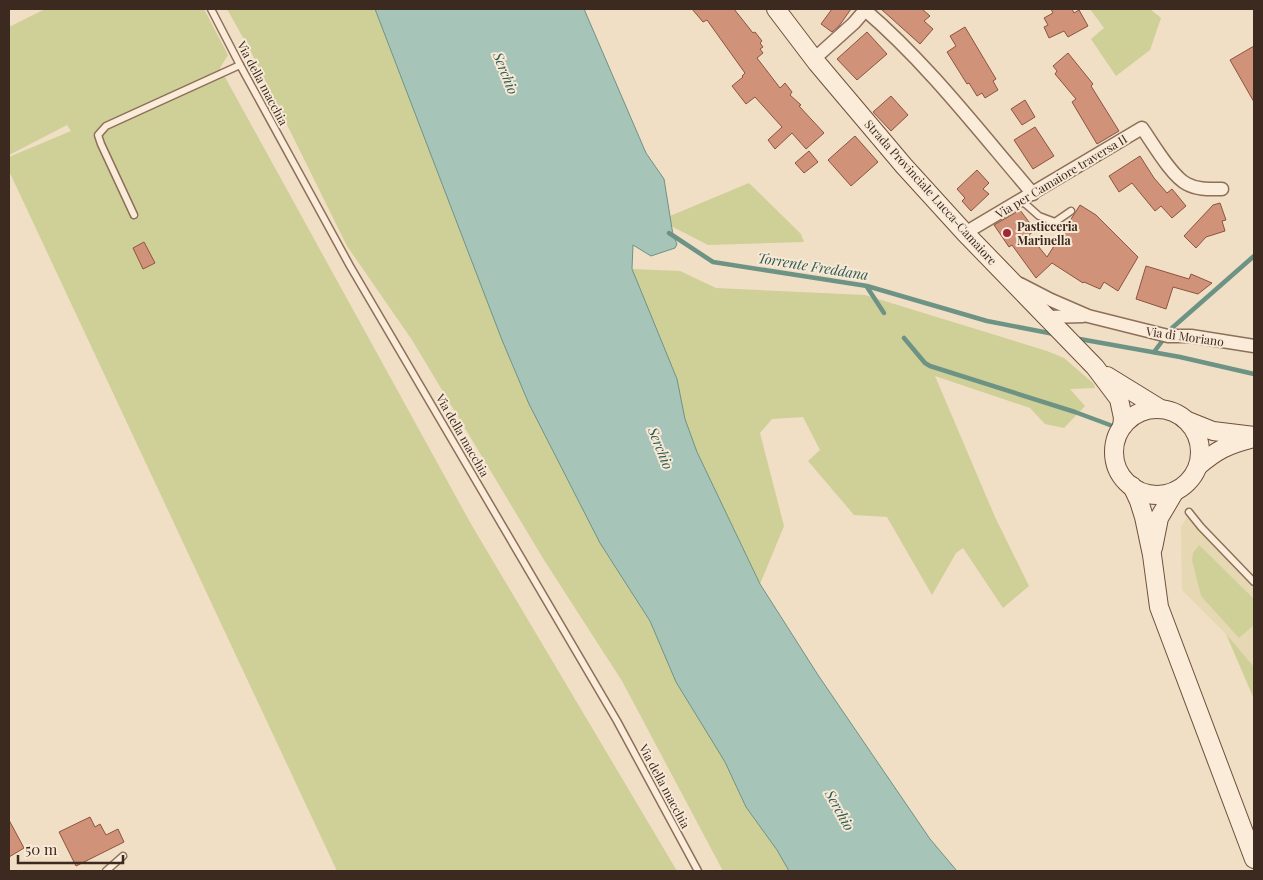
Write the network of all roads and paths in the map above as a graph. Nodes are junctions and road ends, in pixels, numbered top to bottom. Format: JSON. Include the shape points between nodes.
{"nodes":[{"id":1,"x":211,"y":9,"type":"edge"},
{"id":2,"x":776,"y":9,"type":"edge"},
{"id":3,"x":866,"y":9,"type":"edge"},
{"id":4,"x":814,"y":59,"type":"junction"},
{"id":5,"x":240,"y":65,"type":"junction"},
{"id":6,"x":1222,"y":189,"type":"dead end"},
{"id":7,"x":1033,"y":194,"type":"junction"},
{"id":8,"x":1021,"y":200,"type":"junction"},
{"id":9,"x":1071,"y":210,"type":"dead end"},
{"id":10,"x":134,"y":215,"type":"dead end"},
{"id":11,"x":965,"y":233,"type":"junction"},
{"id":12,"x":1007,"y":277,"type":"junction"},
{"id":13,"x":1061,"y":304,"type":"junction"},
{"id":14,"x":1085,"y":316,"type":"junction"},
{"id":15,"x":1051,"y":322,"type":"junction"},
{"id":16,"x":1254,"y":346,"type":"edge"},
{"id":17,"x":1094,"y":367,"type":"junction"},
{"id":18,"x":1159,"y":408,"type":"junction"},
{"id":19,"x":1188,"y":420,"type":"junction"},
{"id":20,"x":1122,"y":427,"type":"junction"},
{"id":21,"x":1254,"y":437,"type":"edge"},
{"id":22,"x":1198,"y":466,"type":"junction"},
{"id":23,"x":1132,"y":486,"type":"junction"},
{"id":24,"x":1174,"y":492,"type":"junction"},
{"id":25,"x":1189,"y":512,"type":"dead end"},
{"id":26,"x":1152,"y":556,"type":"junction"},
{"id":27,"x":1254,"y":582,"type":"edge"},
{"id":28,"x":123,"y":856,"type":"dead end"},
{"id":29,"x":1254,"y":859,"type":"edge"},
{"id":30,"x":106,"y":871,"type":"edge"},
{"id":31,"x":698,"y":871,"type":"edge"}],
"edges":[{"from":1,"to":5,"type":"lane","name":"Via della macchia"},
{"from":2,"to":4,"type":"main road","name":"Strada Provinciale Lucca-Camaiore"},
{"from":3,"to":4,"type":"street"},
{"from":3,"to":7,"type":"street","via":[[929,72]]},
{"from":4,"to":11,"type":"main road","name":"Strada Provinciale Lucca-Camaiore"},
{"from":5,"to":10,"type":"lane","via":[[106,126],[98,135]]},
{"from":5,"to":31,"type":"lane","name":"Via della macchia","via":[[350,266],[617,721]]},
{"from":6,"to":7,"type":"street","name":"Via per Camaiore traversa II","via":[[1208,190],[1186,184],[1142,128]]},
{"from":7,"to":8,"type":"street","name":"Via per Camaiore traversa II"},
{"from":8,"to":9,"type":"lane","via":[[1039,216],[1055,222]]},
{"from":8,"to":11,"type":"street","name":"Via per Camaiore traversa II"},
{"from":11,"to":12,"type":"main road","name":"Strada Provinciale Lucca-Camaiore"},
{"from":12,"to":13,"type":"street","name":"Via di Moriano"},
{"from":12,"to":15,"type":"main road","name":"Strada Provinciale Lucca-Camaiore"},
{"from":13,"to":14,"type":"street","name":"Via di Moriano"},
{"from":13,"to":15,"type":"street"},
{"from":14,"to":15,"type":"street","name":"Via di Moriano"},
{"from":14,"to":15,"type":"street"},
{"from":14,"to":16,"type":"street","name":"Via di Moriano","via":[[1168,336],[1191,336]]},
{"from":15,"to":17,"type":"main road","name":"Strada Provinciale Lucca-Camaiore"},
{"from":17,"to":18,"type":"main road","name":"Strada Provinciale Lucca-Camaiore"},
{"from":17,"to":20,"type":"main road","name":"Strada Provinciale Lucca-Camaiore","via":[[1119,399]]},
{"from":18,"to":19,"type":"main road"},
{"from":18,"to":20,"type":"main road","via":[[1134,415]]},
{"from":19,"to":21,"type":"main road","via":[[1213,431]]},
{"from":19,"to":22,"type":"main road","via":[[1198,436]]},
{"from":20,"to":23,"type":"main road","via":[[1115,442],[1115,459],[1120,474]]},
{"from":21,"to":22,"type":"main road","via":[[1228,445]]},
{"from":22,"to":24,"type":"main road","via":[[1189,481]]},
{"from":23,"to":24,"type":"main road","via":[[1152,495]]},
{"from":23,"to":26,"type":"main road","via":[[1144,517]]},
{"from":24,"to":26,"type":"main road","via":[[1159,518]]},
{"from":25,"to":27,"type":"lane"},
{"from":26,"to":29,"type":"main road","via":[[1159,607]]},
{"from":28,"to":30,"type":"lane"}]}
